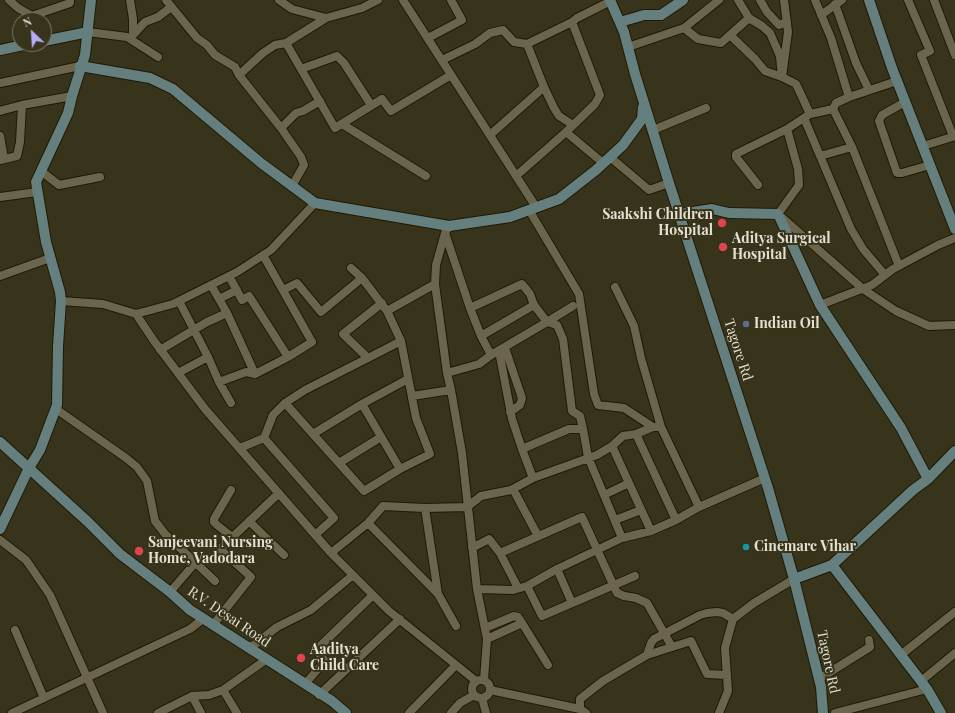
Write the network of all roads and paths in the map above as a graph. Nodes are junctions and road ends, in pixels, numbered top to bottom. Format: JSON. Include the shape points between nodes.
{"nodes":[{"id":1,"x":9,"y":0,"type":"edge"},
{"id":2,"x":70,"y":0,"type":"edge"},
{"id":3,"x":92,"y":0,"type":"edge"},
{"id":4,"x":130,"y":0,"type":"edge"},
{"id":5,"x":279,"y":0,"type":"edge"},
{"id":6,"x":290,"y":0,"type":"edge"},
{"id":7,"x":378,"y":0,"type":"edge"},
{"id":8,"x":403,"y":0,"type":"edge"},
{"id":9,"x":451,"y":0,"type":"edge"},
{"id":10,"x":683,"y":0,"type":"edge"},
{"id":11,"x":720,"y":0,"type":"edge"},
{"id":12,"x":738,"y":0,"type":"edge"},
{"id":13,"x":760,"y":0,"type":"edge"},
{"id":14,"x":784,"y":0,"type":"edge"},
{"id":15,"x":815,"y":0,"type":"edge"},
{"id":16,"x":869,"y":0,"type":"edge"},
{"id":17,"x":908,"y":0,"type":"edge"},
{"id":18,"x":934,"y":0,"type":"edge"},
{"id":19,"x":610,"y":1,"type":"edge"},
{"id":20,"x":839,"y":2,"type":"edge"},
{"id":21,"x":168,"y":3,"type":"edge"},
{"id":22,"x":292,"y":9,"type":"junction"},
{"id":23,"x":23,"y":12,"type":"edge"},
{"id":24,"x":46,"y":12,"type":"edge"},
{"id":25,"x":821,"y":15,"type":"junction"},
{"id":26,"x":326,"y":18,"type":"junction"},
{"id":27,"x":749,"y":18,"type":"junction"},
{"id":28,"x":572,"y":22,"type":"junction"},
{"id":29,"x":620,"y":22,"type":"junction"},
{"id":30,"x":787,"y":22,"type":"junction"},
{"id":31,"x":684,"y":28,"type":"junction"},
{"id":32,"x":88,"y":32,"type":"junction"},
{"id":33,"x":730,"y":35,"type":"junction"},
{"id":34,"x":428,"y":38,"type":"junction"},
{"id":35,"x":52,"y":39,"type":"edge"},
{"id":36,"x":286,"y":43,"type":"junction"},
{"id":37,"x":527,"y":44,"type":"junction"},
{"id":38,"x":12,"y":47,"type":"edge"},
{"id":39,"x":628,"y":48,"type":"junction"},
{"id":40,"x":0,"y":50,"type":"edge"},
{"id":41,"x":955,"y":55,"type":"edge"},
{"id":42,"x":158,"y":57,"type":"dead end"},
{"id":43,"x":442,"y":60,"type":"junction"},
{"id":44,"x":80,"y":66,"type":"junction"},
{"id":45,"x":301,"y":69,"type":"junction"},
{"id":46,"x":239,"y":75,"type":"junction"},
{"id":47,"x":451,"y":75,"type":"junction"},
{"id":48,"x":782,"y":77,"type":"junction"},
{"id":49,"x":897,"y":81,"type":"junction"},
{"id":50,"x":0,"y":83,"type":"edge"},
{"id":51,"x":544,"y":87,"type":"junction"},
{"id":52,"x":870,"y":90,"type":"junction"},
{"id":53,"x":72,"y":96,"type":"junction"},
{"id":54,"x":849,"y":97,"type":"junction"},
{"id":55,"x":320,"y":100,"type":"junction"},
{"id":56,"x":643,"y":100,"type":"junction"},
{"id":57,"x":905,"y":102,"type":"junction"},
{"id":58,"x":22,"y":105,"type":"junction"},
{"id":59,"x":371,"y":106,"type":"junction"},
{"id":60,"x":706,"y":108,"type":"dead end"},
{"id":61,"x":833,"y":109,"type":"junction"},
{"id":62,"x":0,"y":112,"type":"edge"},
{"id":63,"x":807,"y":116,"type":"junction"},
{"id":64,"x":342,"y":124,"type":"junction"},
{"id":65,"x":573,"y":125,"type":"junction"},
{"id":66,"x":281,"y":128,"type":"junction"},
{"id":67,"x":787,"y":129,"type":"junction"},
{"id":68,"x":653,"y":130,"type":"junction"},
{"id":69,"x":566,"y":132,"type":"junction"},
{"id":70,"x":490,"y":135,"type":"junction"},
{"id":71,"x":0,"y":136,"type":"edge"},
{"id":72,"x":954,"y":136,"type":"edge"},
{"id":73,"x":923,"y":146,"type":"junction"},
{"id":74,"x":852,"y":147,"type":"junction"},
{"id":75,"x":820,"y":156,"type":"junction"},
{"id":76,"x":2,"y":159,"type":"edge"},
{"id":77,"x":607,"y":160,"type":"junction"},
{"id":78,"x":930,"y":165,"type":"junction"},
{"id":79,"x":41,"y":171,"type":"junction"},
{"id":80,"x":100,"y":176,"type":"dead end"},
{"id":81,"x":426,"y":176,"type":"dead end"},
{"id":82,"x":516,"y":176,"type":"junction"},
{"id":83,"x":669,"y":183,"type":"junction"},
{"id":84,"x":758,"y":185,"type":"dead end"},
{"id":85,"x":292,"y":186,"type":"junction"},
{"id":86,"x":37,"y":192,"type":"junction"},
{"id":87,"x":0,"y":197,"type":"edge"},
{"id":88,"x":315,"y":203,"type":"junction"},
{"id":89,"x":533,"y":208,"type":"junction"},
{"id":90,"x":680,"y":214,"type":"junction"},
{"id":91,"x":778,"y":214,"type":"junction"},
{"id":92,"x":447,"y":229,"type":"junction"},
{"id":93,"x":955,"y":229,"type":"edge"},
{"id":94,"x":955,"y":238,"type":"edge"},
{"id":95,"x":263,"y":255,"type":"junction"},
{"id":96,"x":50,"y":258,"type":"junction"},
{"id":97,"x":899,"y":266,"type":"junction"},
{"id":98,"x":351,"y":268,"type":"dead end"},
{"id":99,"x":885,"y":275,"type":"junction"},
{"id":100,"x":0,"y":276,"type":"edge"},
{"id":101,"x":230,"y":276,"type":"junction"},
{"id":102,"x":362,"y":278,"type":"junction"},
{"id":103,"x":435,"y":284,"type":"junction"},
{"id":104,"x":211,"y":285,"type":"junction"},
{"id":105,"x":615,"y":288,"type":"dead end"},
{"id":106,"x":863,"y":288,"type":"junction"},
{"id":107,"x":237,"y":290,"type":"junction"},
{"id":108,"x":283,"y":290,"type":"junction"},
{"id":109,"x":219,"y":299,"type":"junction"},
{"id":110,"x":61,"y":301,"type":"junction"},
{"id":111,"x":179,"y":301,"type":"junction"},
{"id":112,"x":382,"y":303,"type":"junction"},
{"id":113,"x":534,"y":305,"type":"junction"},
{"id":114,"x":820,"y":305,"type":"junction"},
{"id":115,"x":573,"y":306,"type":"dead end"},
{"id":116,"x":470,"y":308,"type":"junction"},
{"id":117,"x":387,"y":311,"type":"junction"},
{"id":118,"x":227,"y":313,"type":"junction"},
{"id":119,"x":136,"y":314,"type":"junction"},
{"id":120,"x":547,"y":322,"type":"junction"},
{"id":121,"x":955,"y":325,"type":"edge"},
{"id":122,"x":194,"y":330,"type":"junction"},
{"id":123,"x":481,"y":336,"type":"junction"},
{"id":124,"x":401,"y":341,"type":"junction"},
{"id":125,"x":160,"y":350,"type":"junction"},
{"id":126,"x":502,"y":350,"type":"junction"},
{"id":127,"x":491,"y":355,"type":"junction"},
{"id":128,"x":208,"y":357,"type":"junction"},
{"id":129,"x":288,"y":357,"type":"junction"},
{"id":130,"x":368,"y":358,"type":"junction"},
{"id":131,"x":178,"y":374,"type":"junction"},
{"id":132,"x":255,"y":374,"type":"junction"},
{"id":133,"x":448,"y":374,"type":"junction"},
{"id":134,"x":408,"y":379,"type":"junction"},
{"id":135,"x":219,"y":382,"type":"junction"},
{"id":136,"x":451,"y":390,"type":"junction"},
{"id":137,"x":412,"y":396,"type":"junction"},
{"id":138,"x":231,"y":403,"type":"dead end"},
{"id":139,"x":286,"y":403,"type":"junction"},
{"id":140,"x":362,"y":404,"type":"junction"},
{"id":141,"x":56,"y":409,"type":"junction"},
{"id":142,"x":510,"y":412,"type":"junction"},
{"id":143,"x":657,"y":427,"type":"junction"},
{"id":144,"x":583,"y":429,"type":"junction"},
{"id":145,"x":313,"y":434,"type":"junction"},
{"id":146,"x":636,"y":434,"type":"junction"},
{"id":147,"x":382,"y":437,"type":"junction"},
{"id":148,"x":264,"y":438,"type":"junction"},
{"id":149,"x":0,"y":442,"type":"edge"},
{"id":150,"x":612,"y":446,"type":"junction"},
{"id":151,"x":240,"y":448,"type":"junction"},
{"id":152,"x":522,"y":449,"type":"junction"},
{"id":153,"x":955,"y":451,"type":"edge"},
{"id":154,"x":588,"y":457,"type":"junction"},
{"id":155,"x":339,"y":463,"type":"junction"},
{"id":156,"x":400,"y":469,"type":"junction"},
{"id":157,"x":31,"y":470,"type":"junction"},
{"id":158,"x":533,"y":478,"type":"junction"},
{"id":159,"x":765,"y":478,"type":"junction"},
{"id":160,"x":928,"y":479,"type":"junction"},
{"id":161,"x":629,"y":483,"type":"junction"},
{"id":162,"x":513,"y":489,"type":"junction"},
{"id":163,"x":231,"y":490,"type":"dead end"},
{"id":164,"x":279,"y":493,"type":"junction"},
{"id":165,"x":604,"y":495,"type":"junction"},
{"id":166,"x":467,"y":507,"type":"junction"},
{"id":167,"x":699,"y":507,"type":"junction"},
{"id":168,"x":425,"y":508,"type":"junction"},
{"id":169,"x":641,"y":510,"type":"junction"},
{"id":170,"x":615,"y":520,"type":"junction"},
{"id":171,"x":676,"y":520,"type":"junction"},
{"id":172,"x":249,"y":521,"type":"junction"},
{"id":173,"x":368,"y":523,"type":"junction"},
{"id":174,"x":0,"y":529,"type":"edge"},
{"id":175,"x":651,"y":531,"type":"junction"},
{"id":176,"x":315,"y":535,"type":"junction"},
{"id":177,"x":538,"y":536,"type":"junction"},
{"id":178,"x":232,"y":537,"type":"junction"},
{"id":179,"x":622,"y":538,"type":"junction"},
{"id":180,"x":0,"y":540,"type":"edge"},
{"id":181,"x":472,"y":548,"type":"junction"},
{"id":182,"x":598,"y":550,"type":"junction"},
{"id":183,"x":500,"y":553,"type":"junction"},
{"id":184,"x":331,"y":554,"type":"junction"},
{"id":185,"x":284,"y":555,"type":"dead end"},
{"id":186,"x":195,"y":563,"type":"junction"},
{"id":187,"x":832,"y":565,"type":"junction"},
{"id":188,"x":557,"y":570,"type":"junction"},
{"id":189,"x":353,"y":575,"type":"junction"},
{"id":190,"x":635,"y":576,"type":"dead end"},
{"id":191,"x":794,"y":579,"type":"junction"},
{"id":192,"x":215,"y":581,"type":"dead end"},
{"id":193,"x":527,"y":586,"type":"junction"},
{"id":194,"x":612,"y":586,"type":"junction"},
{"id":195,"x":518,"y":588,"type":"junction"},
{"id":196,"x":477,"y":589,"type":"junction"},
{"id":197,"x":170,"y":592,"type":"junction"},
{"id":198,"x":438,"y":594,"type":"junction"},
{"id":199,"x":374,"y":595,"type":"junction"},
{"id":200,"x":572,"y":603,"type":"junction"},
{"id":201,"x":955,"y":612,"type":"edge"},
{"id":202,"x":203,"y":619,"type":"junction"},
{"id":203,"x":400,"y":619,"type":"junction"},
{"id":204,"x":733,"y":619,"type":"junction"},
{"id":205,"x":522,"y":623,"type":"junction"},
{"id":206,"x":213,"y":625,"type":"junction"},
{"id":207,"x":456,"y":626,"type":"dead end"},
{"id":208,"x":485,"y":628,"type":"junction"},
{"id":209,"x":15,"y":630,"type":"dead end"},
{"id":210,"x":665,"y":633,"type":"junction"},
{"id":211,"x":487,"y":638,"type":"junction"},
{"id":212,"x":869,"y":640,"type":"dead end"},
{"id":213,"x":248,"y":647,"type":"junction"},
{"id":214,"x":672,"y":647,"type":"junction"},
{"id":215,"x":955,"y":652,"type":"edge"},
{"id":216,"x":902,"y":654,"type":"junction"},
{"id":217,"x":647,"y":655,"type":"junction"},
{"id":218,"x":267,"y":659,"type":"junction"},
{"id":219,"x":456,"y":665,"type":"junction"},
{"id":220,"x":548,"y":665,"type":"dead end"},
{"id":221,"x":727,"y":675,"type":"junction"},
{"id":222,"x":88,"y":678,"type":"junction"},
{"id":223,"x":819,"y":679,"type":"junction"},
{"id":224,"x":480,"y":680,"type":"junction"},
{"id":225,"x":305,"y":684,"type":"junction"},
{"id":226,"x":924,"y":685,"type":"junction"},
{"id":227,"x":222,"y":690,"type":"junction"},
{"id":228,"x":490,"y":690,"type":"junction"},
{"id":229,"x":320,"y":694,"type":"junction"},
{"id":230,"x":474,"y":694,"type":"junction"},
{"id":231,"x":192,"y":696,"type":"junction"},
{"id":232,"x":44,"y":698,"type":"junction"},
{"id":233,"x":482,"y":698,"type":"junction"},
{"id":234,"x":173,"y":710,"type":"edge"},
{"id":235,"x":583,"y":711,"type":"edge"},
{"id":236,"x":12,"y":713,"type":"edge"},
{"id":237,"x":103,"y":713,"type":"edge"},
{"id":238,"x":158,"y":713,"type":"edge"},
{"id":239,"x":201,"y":713,"type":"edge"},
{"id":240,"x":237,"y":713,"type":"edge"},
{"id":241,"x":346,"y":713,"type":"edge"},
{"id":242,"x":409,"y":713,"type":"edge"},
{"id":243,"x":451,"y":713,"type":"edge"},
{"id":244,"x":486,"y":713,"type":"edge"},
{"id":245,"x":719,"y":713,"type":"edge"},
{"id":246,"x":823,"y":713,"type":"edge"},
{"id":247,"x":835,"y":713,"type":"edge"},
{"id":248,"x":941,"y":713,"type":"edge"}],
"edges":[{"from":1,"to":23,"type":"street"},
{"from":2,"to":24,"type":"street"},
{"from":3,"to":32,"type":"street"},
{"from":4,"to":21,"type":"street","via":[[133,35],[145,22],[158,17]]},
{"from":5,"to":22,"type":"street"},
{"from":6,"to":22,"type":"street"},
{"from":7,"to":26,"type":"street","via":[[362,8]]},
{"from":8,"to":34,"type":"street"},
{"from":9,"to":34,"type":"street","via":[[462,20]]},
{"from":10,"to":29,"type":"street","via":[[661,15],[644,15]]},
{"from":11,"to":31,"type":"street"},
{"from":12,"to":27,"type":"street"},
{"from":13,"to":30,"type":"street","via":[[779,24]]},
{"from":14,"to":30,"type":"street"},
{"from":15,"to":25,"type":"street"},
{"from":16,"to":49,"type":"street"},
{"from":17,"to":72,"type":"street","via":[[930,51],[921,55]]},
{"from":18,"to":41,"type":"street"},
{"from":19,"to":28,"type":"street"},
{"from":19,"to":29,"type":"street","name":"Tagore Rd"},
{"from":20,"to":25,"type":"street"},
{"from":20,"to":52,"type":"street","via":[[856,63]]},
{"from":21,"to":46,"type":"street","via":[[197,38],[215,55],[235,67]]},
{"from":22,"to":26,"type":"street"},
{"from":25,"to":54,"type":"street","via":[[831,38]]},
{"from":26,"to":36,"type":"street"},
{"from":27,"to":33,"type":"street"},
{"from":27,"to":48,"type":"street","via":[[770,33],[780,56]]},
{"from":28,"to":37,"type":"street"},
{"from":28,"to":65,"type":"street","via":[[600,95],[595,104]]},
{"from":29,"to":39,"type":"street","name":"Tagore Rd"},
{"from":30,"to":48,"type":"street"},
{"from":31,"to":33,"type":"street","via":[[698,39],[720,43]]},
{"from":31,"to":39,"type":"street"},
{"from":32,"to":35,"type":"street"},
{"from":32,"to":42,"type":"street","via":[[127,37]]},
{"from":32,"to":44,"type":"street","via":[[85,55]]},
{"from":33,"to":48,"type":"street","via":[[765,71]]},
{"from":34,"to":43,"type":"street"},
{"from":36,"to":45,"type":"street"},
{"from":36,"to":46,"type":"street","via":[[275,45],[263,53]]},
{"from":37,"to":43,"type":"street","via":[[514,42],[503,30],[490,33],[475,44]]},
{"from":37,"to":51,"type":"street"},
{"from":38,"to":40,"type":"street"},
{"from":39,"to":56,"type":"street","name":"Tagore Rd"},
{"from":43,"to":47,"type":"street"},
{"from":44,"to":50,"type":"street"},
{"from":44,"to":53,"type":"street"},
{"from":44,"to":85,"type":"street","via":[[150,78],[173,89]]},
{"from":45,"to":55,"type":"street"},
{"from":45,"to":59,"type":"street","via":[[337,56]]},
{"from":46,"to":66,"type":"street"},
{"from":47,"to":59,"type":"street","via":[[391,111],[382,99]]},
{"from":47,"to":70,"type":"street"},
{"from":48,"to":63,"type":"street","via":[[796,84]]},
{"from":49,"to":52,"type":"street"},
{"from":49,"to":57,"type":"street"},
{"from":51,"to":65,"type":"street","via":[[559,116]]},
{"from":51,"to":70,"type":"street"},
{"from":52,"to":54,"type":"street"},
{"from":53,"to":58,"type":"street"},
{"from":53,"to":79,"type":"street","via":[[68,113]]},
{"from":54,"to":61,"type":"street","via":[[836,103]]},
{"from":55,"to":64,"type":"street","via":[[335,128]]},
{"from":55,"to":66,"type":"street","via":[[303,111],[296,112]]},
{"from":56,"to":68,"type":"street","name":"Tagore Rd"},
{"from":56,"to":77,"type":"street","via":[[642,119],[623,145]]},
{"from":57,"to":73,"type":"street"},
{"from":57,"to":78,"type":"street","via":[[882,115],[879,121],[897,173],[902,174]]},
{"from":58,"to":62,"type":"street"},
{"from":58,"to":76,"type":"street","via":[[17,156]]},
{"from":59,"to":64,"type":"street"},
{"from":60,"to":68,"type":"street"},
{"from":61,"to":63,"type":"street"},
{"from":61,"to":74,"type":"street"},
{"from":63,"to":67,"type":"street"},
{"from":63,"to":75,"type":"street"},
{"from":64,"to":81,"type":"street"},
{"from":65,"to":69,"type":"street"},
{"from":66,"to":85,"type":"street","via":[[304,165]]},
{"from":67,"to":84,"type":"street","via":[[736,154]]},
{"from":67,"to":91,"type":"street","via":[[798,169],[799,185]]},
{"from":68,"to":83,"type":"street","name":"Tagore Rd"},
{"from":69,"to":77,"type":"street"},
{"from":69,"to":82,"type":"street"},
{"from":70,"to":82,"type":"street"},
{"from":71,"to":76,"type":"street"},
{"from":72,"to":73,"type":"street"},
{"from":73,"to":78,"type":"street"},
{"from":74,"to":75,"type":"street"},
{"from":74,"to":97,"type":"street"},
{"from":75,"to":99,"type":"street","via":[[851,229],[863,249]]},
{"from":77,"to":83,"type":"street","via":[[649,190]]},
{"from":77,"to":89,"type":"street","via":[[559,199]]},
{"from":78,"to":93,"type":"street"},
{"from":79,"to":80,"type":"street","via":[[59,185]]},
{"from":79,"to":86,"type":"street","via":[[36,182]]},
{"from":82,"to":89,"type":"street"},
{"from":83,"to":90,"type":"street","name":"Tagore Rd"},
{"from":85,"to":88,"type":"street"},
{"from":86,"to":87,"type":"street"},
{"from":86,"to":96,"type":"street"},
{"from":88,"to":92,"type":"street"},
{"from":88,"to":95,"type":"street","via":[[271,250]]},
{"from":89,"to":92,"type":"street","via":[[510,217]]},
{"from":89,"to":143,"type":"street","via":[[579,294],[594,394],[598,404],[624,408]]},
{"from":90,"to":91,"type":"street","via":[[712,209],[729,213]]},
{"from":90,"to":159,"type":"street","name":"Tagore Rd"},
{"from":91,"to":106,"type":"street"},
{"from":91,"to":114,"type":"street"},
{"from":92,"to":103,"type":"street","via":[[436,265]]},
{"from":92,"to":116,"type":"street"},
{"from":94,"to":97,"type":"street"},
{"from":95,"to":101,"type":"street"},
{"from":95,"to":108,"type":"street"},
{"from":96,"to":100,"type":"street"},
{"from":96,"to":110,"type":"street"},
{"from":97,"to":99,"type":"street"},
{"from":98,"to":102,"type":"street"},
{"from":99,"to":106,"type":"street"},
{"from":101,"to":104,"type":"street"},
{"from":101,"to":107,"type":"street"},
{"from":102,"to":108,"type":"street","via":[[321,312],[297,283]]},
{"from":102,"to":112,"type":"street"},
{"from":103,"to":117,"type":"street"},
{"from":103,"to":133,"type":"street"},
{"from":104,"to":109,"type":"street"},
{"from":104,"to":111,"type":"street"},
{"from":105,"to":143,"type":"street","via":[[634,326]]},
{"from":106,"to":114,"type":"street"},
{"from":106,"to":121,"type":"street","via":[[896,311],[929,326]]},
{"from":107,"to":109,"type":"street"},
{"from":107,"to":129,"type":"street","via":[[242,300],[249,296]]},
{"from":108,"to":129,"type":"street","via":[[312,342]]},
{"from":109,"to":118,"type":"street"},
{"from":110,"to":119,"type":"street","via":[[103,304]]},
{"from":110,"to":141,"type":"street"},
{"from":111,"to":119,"type":"street"},
{"from":111,"to":122,"type":"street"},
{"from":112,"to":117,"type":"street"},
{"from":112,"to":130,"type":"street","via":[[342,334]]},
{"from":113,"to":116,"type":"street","via":[[522,284]]},
{"from":113,"to":120,"type":"street"},
{"from":113,"to":123,"type":"street"},
{"from":114,"to":160,"type":"street","via":[[901,428]]},
{"from":115,"to":120,"type":"street"},
{"from":116,"to":123,"type":"street"},
{"from":117,"to":124,"type":"street"},
{"from":118,"to":122,"type":"street"},
{"from":118,"to":132,"type":"street"},
{"from":119,"to":125,"type":"street"},
{"from":120,"to":126,"type":"street"},
{"from":120,"to":144,"type":"street","via":[[557,325],[563,339],[572,411],[580,416]]},
{"from":122,"to":125,"type":"street"},
{"from":122,"to":128,"type":"street"},
{"from":123,"to":127,"type":"street"},
{"from":124,"to":130,"type":"street"},
{"from":124,"to":134,"type":"street"},
{"from":125,"to":131,"type":"street"},
{"from":126,"to":127,"type":"street"},
{"from":126,"to":142,"type":"street"},
{"from":126,"to":142,"type":"street","via":[[522,398],[520,404]]},
{"from":127,"to":133,"type":"street","via":[[479,364]]},
{"from":128,"to":131,"type":"street"},
{"from":128,"to":135,"type":"street"},
{"from":129,"to":132,"type":"street"},
{"from":130,"to":139,"type":"street","via":[[305,390]]},
{"from":131,"to":151,"type":"street"},
{"from":132,"to":135,"type":"street","via":[[246,372]]},
{"from":133,"to":136,"type":"street"},
{"from":134,"to":137,"type":"street"},
{"from":134,"to":140,"type":"street"},
{"from":135,"to":138,"type":"street"},
{"from":136,"to":137,"type":"street"},
{"from":136,"to":166,"type":"street","via":[[462,453]]},
{"from":137,"to":156,"type":"street","via":[[416,418],[430,454]]},
{"from":139,"to":145,"type":"street"},
{"from":139,"to":148,"type":"street","via":[[273,415]]},
{"from":140,"to":145,"type":"street"},
{"from":140,"to":147,"type":"street"},
{"from":141,"to":157,"type":"street"},
{"from":141,"to":186,"type":"street","via":[[136,467],[147,481],[155,521]]},
{"from":142,"to":152,"type":"street"},
{"from":143,"to":146,"type":"street"},
{"from":143,"to":167,"type":"street"},
{"from":144,"to":152,"type":"street","via":[[569,429]]},
{"from":144,"to":154,"type":"street"},
{"from":145,"to":155,"type":"street"},
{"from":146,"to":150,"type":"street","via":[[623,436]]},
{"from":146,"to":171,"type":"street"},
{"from":147,"to":155,"type":"street"},
{"from":147,"to":156,"type":"street"},
{"from":148,"to":151,"type":"street"},
{"from":148,"to":176,"type":"street","via":[[334,518]]},
{"from":149,"to":157,"type":"street","name":"R.V. Desai Road"},
{"from":150,"to":154,"type":"street"},
{"from":150,"to":161,"type":"street"},
{"from":151,"to":164,"type":"street"},
{"from":152,"to":158,"type":"street"},
{"from":153,"to":160,"type":"street"},
{"from":154,"to":158,"type":"street"},
{"from":154,"to":165,"type":"street"},
{"from":155,"to":156,"type":"street","via":[[364,491]]},
{"from":157,"to":174,"type":"street"},
{"from":157,"to":197,"type":"street","name":"R.V. Desai Road","via":[[87,520],[120,554]]},
{"from":158,"to":162,"type":"street"},
{"from":159,"to":167,"type":"street"},
{"from":159,"to":191,"type":"street","name":"Tagore Rd"},
{"from":160,"to":187,"type":"street"},
{"from":161,"to":165,"type":"street"},
{"from":161,"to":169,"type":"street"},
{"from":162,"to":166,"type":"street","via":[[481,496]]},
{"from":162,"to":177,"type":"street"},
{"from":163,"to":178,"type":"street","via":[[214,522]]},
{"from":164,"to":172,"type":"street"},
{"from":164,"to":176,"type":"street"},
{"from":165,"to":170,"type":"street"},
{"from":166,"to":168,"type":"street"},
{"from":166,"to":181,"type":"street"},
{"from":167,"to":171,"type":"street"},
{"from":168,"to":173,"type":"street","via":[[383,506]]},
{"from":168,"to":198,"type":"street"},
{"from":169,"to":170,"type":"street"},
{"from":169,"to":175,"type":"street"},
{"from":170,"to":179,"type":"street"},
{"from":171,"to":175,"type":"street"},
{"from":172,"to":178,"type":"street"},
{"from":172,"to":185,"type":"street"},
{"from":173,"to":184,"type":"street"},
{"from":173,"to":198,"type":"street"},
{"from":175,"to":179,"type":"street"},
{"from":176,"to":184,"type":"street"},
{"from":177,"to":182,"type":"street","via":[[582,517]]},
{"from":177,"to":183,"type":"street"},
{"from":178,"to":206,"type":"street","via":[[220,550],[251,577]]},
{"from":179,"to":182,"type":"street"},
{"from":180,"to":222,"type":"street","via":[[26,560],[50,596]]},
{"from":181,"to":183,"type":"street","via":[[489,538]]},
{"from":181,"to":196,"type":"street"},
{"from":182,"to":188,"type":"street"},
{"from":182,"to":194,"type":"street"},
{"from":183,"to":195,"type":"street"},
{"from":184,"to":189,"type":"street"},
{"from":186,"to":192,"type":"street"},
{"from":186,"to":197,"type":"street"},
{"from":187,"to":191,"type":"street"},
{"from":187,"to":216,"type":"street"},
{"from":188,"to":193,"type":"street"},
{"from":188,"to":200,"type":"street"},
{"from":189,"to":199,"type":"street"},
{"from":189,"to":213,"type":"street","via":[[311,610],[277,627]]},
{"from":190,"to":194,"type":"street"},
{"from":191,"to":204,"type":"street"},
{"from":191,"to":223,"type":"street","name":"Tagore Rd"},
{"from":193,"to":195,"type":"street"},
{"from":193,"to":200,"type":"street","via":[[542,616]]},
{"from":194,"to":200,"type":"street"},
{"from":194,"to":210,"type":"street","via":[[617,593],[647,603]]},
{"from":195,"to":196,"type":"street"},
{"from":196,"to":208,"type":"street"},
{"from":197,"to":202,"type":"street","name":"R.V. Desai Road"},
{"from":198,"to":207,"type":"street"},
{"from":199,"to":203,"type":"street","via":[[389,612]]},
{"from":199,"to":225,"type":"street","via":[[316,650],[325,661]]},
{"from":201,"to":216,"type":"street"},
{"from":202,"to":206,"type":"street","name":"R.V. Desai Road"},
{"from":202,"to":222,"type":"street","via":[[190,630]]},
{"from":203,"to":219,"type":"street"},
{"from":203,"to":229,"type":"street"},
{"from":204,"to":210,"type":"street","via":[[723,613],[707,613]]},
{"from":204,"to":221,"type":"street","via":[[725,648]]},
{"from":205,"to":208,"type":"street","via":[[514,616]]},
{"from":205,"to":211,"type":"street"},
{"from":205,"to":220,"type":"street"},
{"from":206,"to":213,"type":"street","name":"R.V. Desai Road"},
{"from":208,"to":211,"type":"street"},
{"from":209,"to":232,"type":"street"},
{"from":210,"to":214,"type":"street"},
{"from":210,"to":217,"type":"street","via":[[650,643]]},
{"from":211,"to":224,"type":"street"},
{"from":212,"to":223,"type":"street","via":[[870,647]]},
{"from":213,"to":218,"type":"street","name":"R.V. Desai Road"},
{"from":214,"to":217,"type":"street"},
{"from":214,"to":221,"type":"street","via":[[691,640],[707,674]]},
{"from":215,"to":226,"type":"street"},
{"from":216,"to":226,"type":"street"},
{"from":217,"to":235,"type":"street","via":[[603,681],[580,699]]},
{"from":218,"to":225,"type":"street","name":"R.V. Desai Road"},
{"from":218,"to":227,"type":"street"},
{"from":219,"to":224,"type":"street"},
{"from":219,"to":242,"type":"street"},
{"from":221,"to":245,"type":"street","via":[[728,691]]},
{"from":222,"to":232,"type":"street"},
{"from":222,"to":237,"type":"street"},
{"from":223,"to":246,"type":"street","name":"Tagore Rd"},
{"from":224,"to":228,"type":"street","via":[[489,684]]},
{"from":224,"to":230,"type":"street","via":[[473,683]]},
{"from":225,"to":229,"type":"street","name":"R.V. Desai Road"},
{"from":226,"to":247,"type":"street"},
{"from":226,"to":248,"type":"street"},
{"from":227,"to":231,"type":"street","via":[[209,695]]},
{"from":227,"to":240,"type":"street"},
{"from":228,"to":233,"type":"street","via":[[488,695]]},
{"from":228,"to":235,"type":"street"},
{"from":229,"to":241,"type":"street","name":"R.V. Desai Road"},
{"from":230,"to":233,"type":"street"},
{"from":230,"to":243,"type":"street"},
{"from":231,"to":234,"type":"street"},
{"from":231,"to":239,"type":"street"},
{"from":232,"to":236,"type":"street"},
{"from":233,"to":244,"type":"street"},
{"from":234,"to":238,"type":"street"}]}
